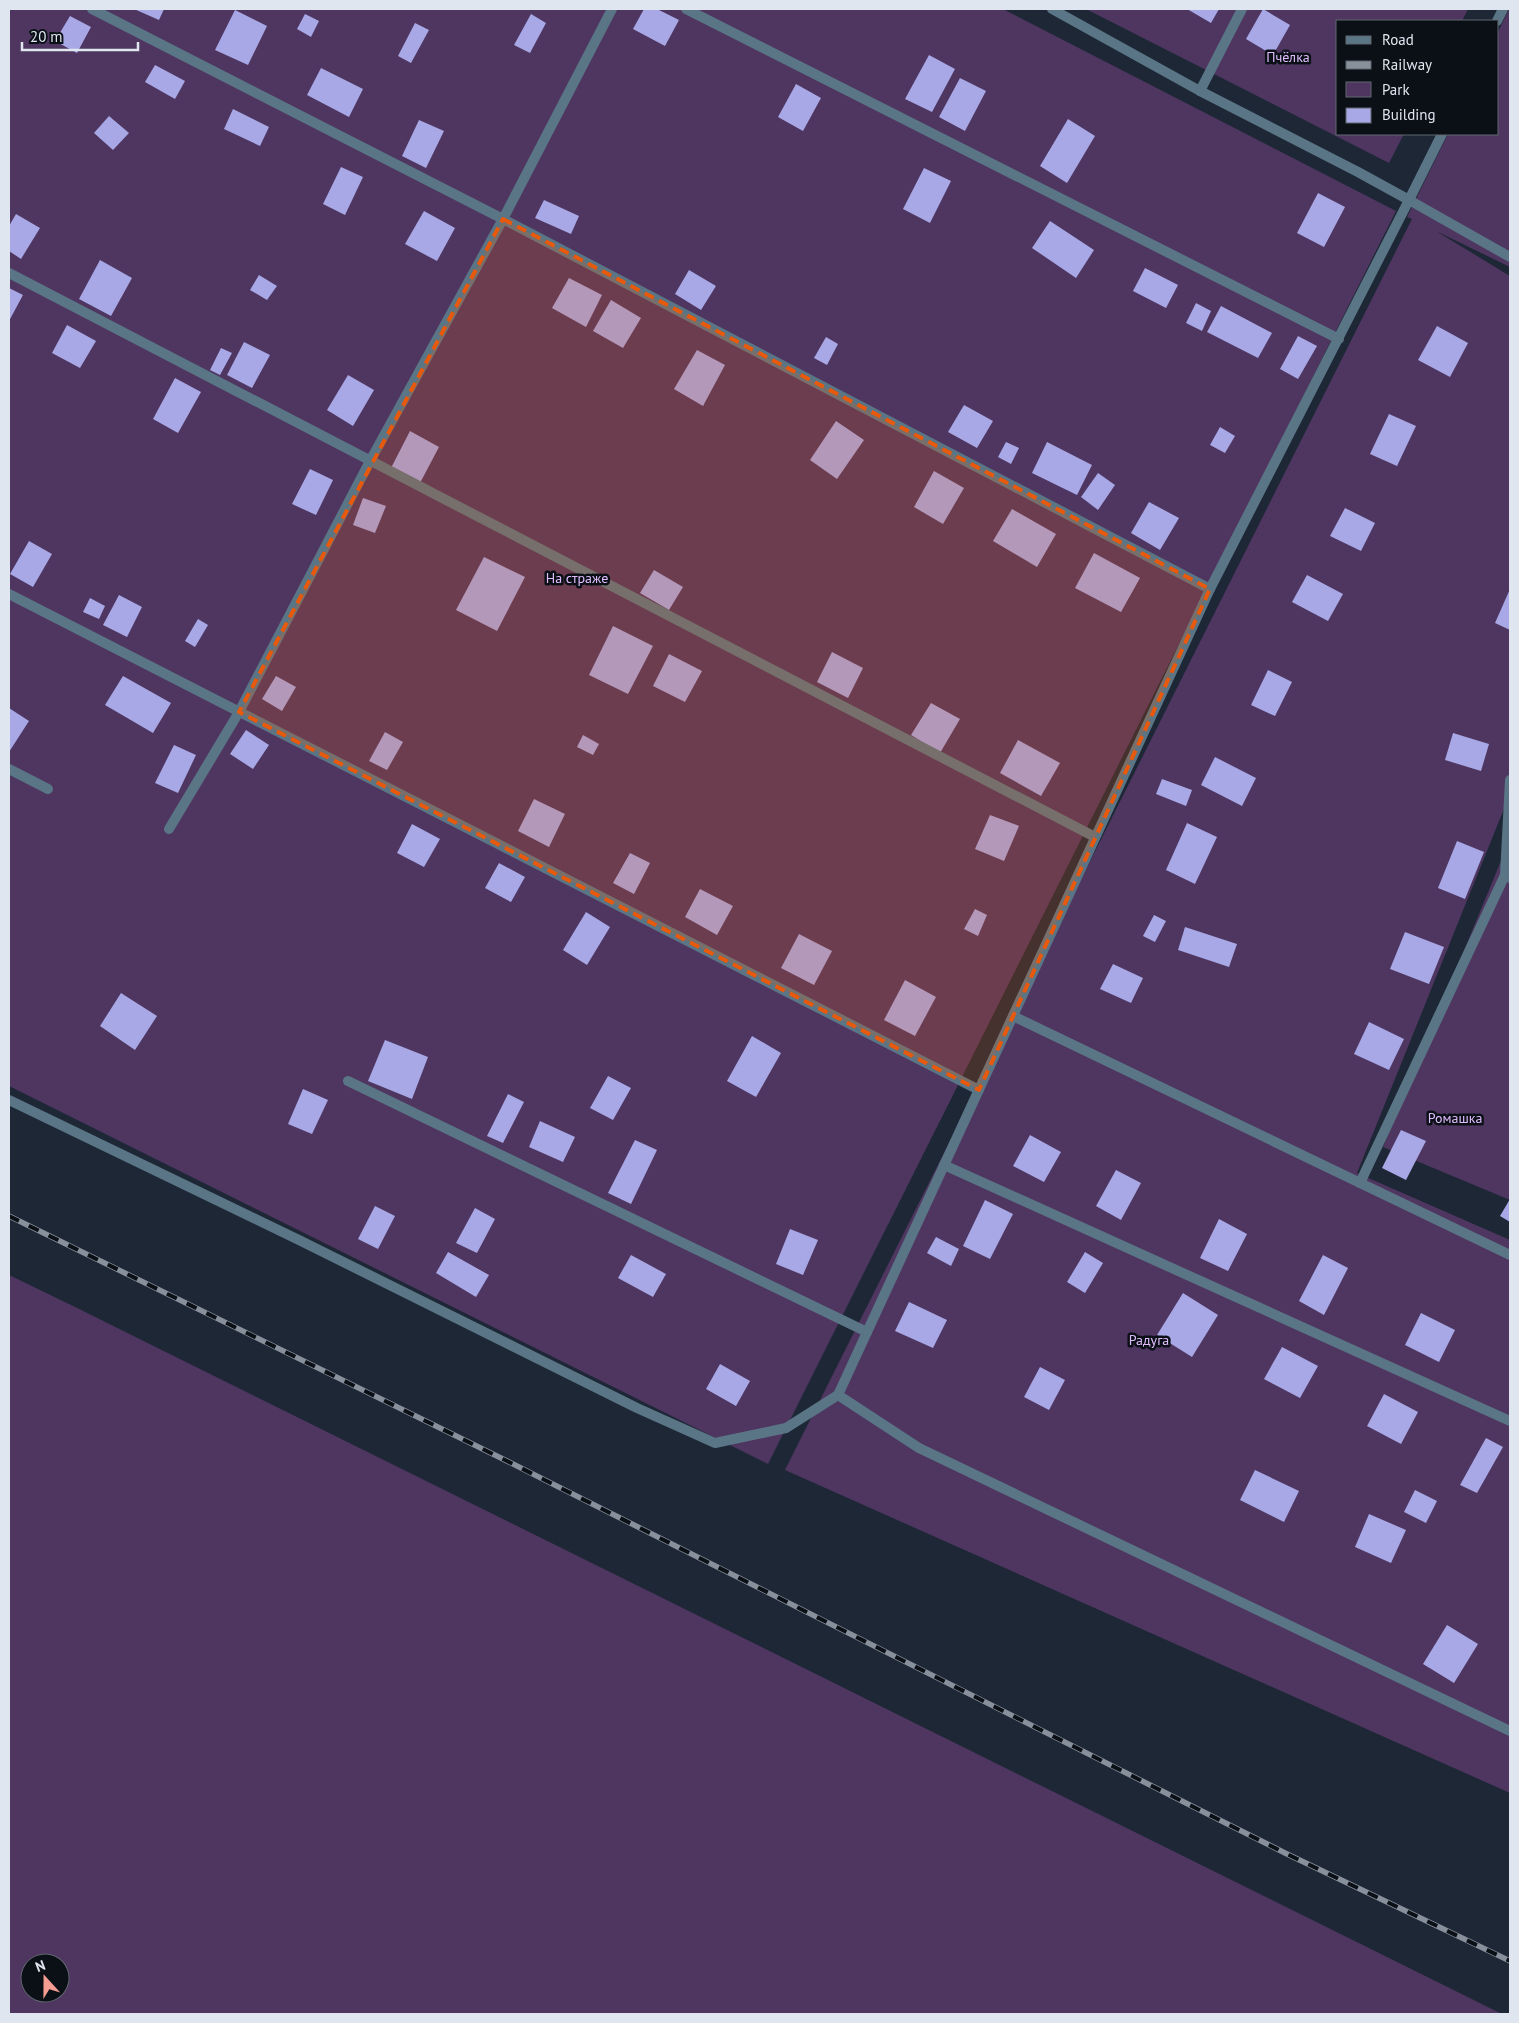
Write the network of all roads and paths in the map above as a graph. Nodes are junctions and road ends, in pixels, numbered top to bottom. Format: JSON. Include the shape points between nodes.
{"nodes":[{"id":1,"x":92,"y":9,"type":"edge"},
{"id":2,"x":612,"y":9,"type":"edge"},
{"id":3,"x":686,"y":9,"type":"edge"},
{"id":4,"x":1052,"y":9,"type":"edge"},
{"id":5,"x":1242,"y":9,"type":"edge"},
{"id":6,"x":1200,"y":91,"type":"junction"},
{"id":7,"x":1442,"y":135,"type":"edge"},
{"id":8,"x":1409,"y":200,"type":"junction"},
{"id":9,"x":503,"y":219,"type":"junction"},
{"id":10,"x":1510,"y":257,"type":"edge"},
{"id":11,"x":9,"y":273,"type":"edge"},
{"id":12,"x":1339,"y":339,"type":"junction"},
{"id":13,"x":370,"y":461,"type":"junction"},
{"id":14,"x":1210,"y":590,"type":"junction"},
{"id":15,"x":9,"y":594,"type":"edge"},
{"id":16,"x":239,"y":712,"type":"junction"},
{"id":17,"x":9,"y":769,"type":"edge"},
{"id":18,"x":1510,"y":780,"type":"edge"},
{"id":19,"x":48,"y":789,"type":"dead end"},
{"id":20,"x":169,"y":830,"type":"dead end"},
{"id":21,"x":1095,"y":837,"type":"junction"},
{"id":22,"x":1508,"y":876,"type":"edge"},
{"id":23,"x":1013,"y":1016,"type":"junction"},
{"id":24,"x":348,"y":1081,"type":"dead end"},
{"id":25,"x":979,"y":1090,"type":"junction"},
{"id":26,"x":9,"y":1100,"type":"edge"},
{"id":27,"x":944,"y":1165,"type":"junction"},
{"id":28,"x":1360,"y":1182,"type":"junction"},
{"id":29,"x":1510,"y":1255,"type":"edge"},
{"id":30,"x":867,"y":1332,"type":"junction"},
{"id":31,"x":838,"y":1394,"type":"junction"},
{"id":32,"x":1510,"y":1421,"type":"edge"},
{"id":33,"x":1510,"y":1731,"type":"edge"}],
"edges":[{"from":1,"to":9,"type":"street"},
{"from":2,"to":9,"type":"street"},
{"from":3,"to":12,"type":"street"},
{"from":4,"to":6,"type":"street"},
{"from":5,"to":6,"type":"street"},
{"from":6,"to":8,"type":"street"},
{"from":7,"to":8,"type":"street"},
{"from":8,"to":10,"type":"street"},
{"from":8,"to":12,"type":"street"},
{"from":9,"to":13,"type":"street"},
{"from":9,"to":14,"type":"street"},
{"from":11,"to":13,"type":"street"},
{"from":12,"to":14,"type":"street"},
{"from":13,"to":16,"type":"street"},
{"from":13,"to":21,"type":"street"},
{"from":14,"to":21,"type":"street"},
{"from":15,"to":16,"type":"street"},
{"from":16,"to":20,"type":"street"},
{"from":16,"to":25,"type":"street"},
{"from":17,"to":19,"type":"street"},
{"from":18,"to":22,"type":"street"},
{"from":21,"to":23,"type":"street"},
{"from":22,"to":28,"type":"street"},
{"from":23,"to":25,"type":"street"},
{"from":23,"to":28,"type":"street"},
{"from":24,"to":30,"type":"street"},
{"from":25,"to":27,"type":"street"},
{"from":26,"to":31,"type":"street","via":[[637,1408],[715,1442],[786,1428]]},
{"from":27,"to":30,"type":"street"},
{"from":27,"to":32,"type":"street"},
{"from":28,"to":29,"type":"street"},
{"from":30,"to":31,"type":"street"},
{"from":31,"to":33,"type":"street","via":[[920,1448]]}]}
